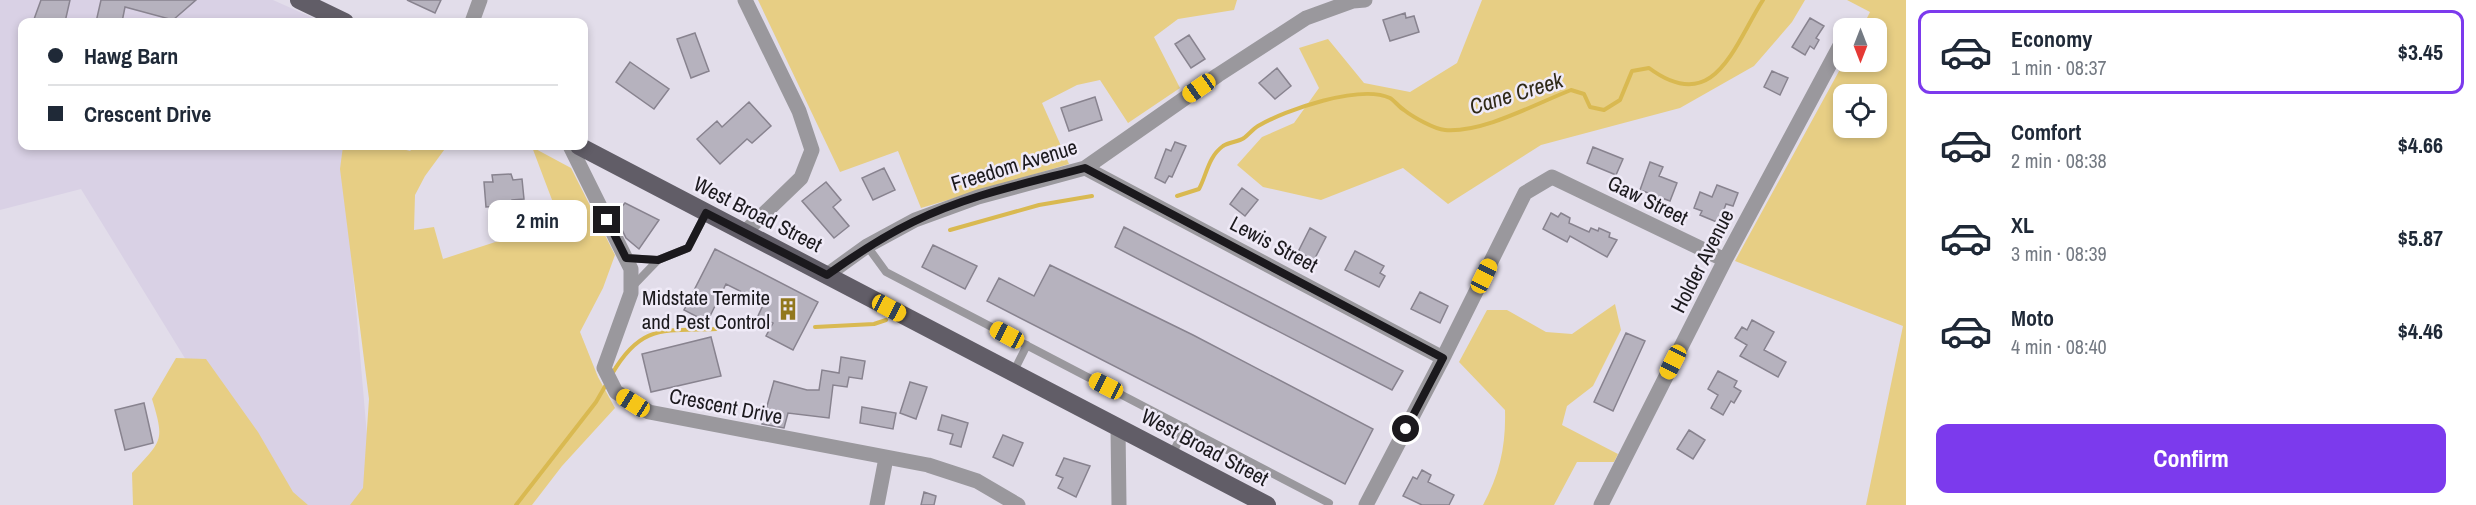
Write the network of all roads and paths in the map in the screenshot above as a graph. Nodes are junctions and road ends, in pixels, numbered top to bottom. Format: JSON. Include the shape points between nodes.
{"nodes":[{"id":1,"x":300,"y":0,"type":"edge"},
{"id":2,"x":480,"y":0,"type":"edge"},
{"id":3,"x":745,"y":0,"type":"edge"},
{"id":4,"x":1365,"y":0,"type":"edge"},
{"id":5,"x":337,"y":18,"type":"edge"},
{"id":6,"x":473,"y":18,"type":"edge"},
{"id":7,"x":1833,"y":59,"type":"edge"},
{"id":8,"x":572,"y":150,"type":"edge"},
{"id":9,"x":587,"y":150,"type":"edge"},
{"id":10,"x":1085,"y":168,"type":"junction"},
{"id":11,"x":706,"y":213,"type":"junction"},
{"id":12,"x":744,"y":233,"type":"junction"},
{"id":13,"x":867,"y":246,"type":"junction"},
{"id":14,"x":626,"y":258,"type":"junction"},
{"id":15,"x":658,"y":260,"type":"junction"},
{"id":16,"x":1725,"y":260,"type":"junction"},
{"id":17,"x":827,"y":275,"type":"junction"},
{"id":18,"x":632,"y":287,"type":"junction"},
{"id":19,"x":1027,"y":345,"type":"junction"},
{"id":20,"x":1443,"y":358,"type":"junction"},
{"id":21,"x":1013,"y":372,"type":"junction"},
{"id":22,"x":1118,"y":427,"type":"junction"},
{"id":23,"x":1185,"y":427,"type":"junction"},
{"id":24,"x":1172,"y":455,"type":"junction"},
{"id":25,"x":886,"y":458,"type":"junction"},
{"id":26,"x":1329,"y":503,"type":"dead end"},
{"id":27,"x":877,"y":505,"type":"edge"},
{"id":28,"x":1018,"y":505,"type":"edge"},
{"id":29,"x":1119,"y":505,"type":"edge"},
{"id":30,"x":1268,"y":505,"type":"edge"},
{"id":31,"x":1366,"y":505,"type":"edge"},
{"id":32,"x":1601,"y":505,"type":"edge"}],
"edges":[{"from":1,"to":5,"type":"main road"},
{"from":2,"to":6,"type":"street"},
{"from":3,"to":12,"type":"street","via":[[799,111],[812,150],[801,178]]},
{"from":4,"to":10,"type":"street","name":"Freedom Avenue","via":[[1306,18]]},
{"from":7,"to":16,"type":"street","name":"Holder Avenue"},
{"from":8,"to":14,"type":"street","name":"Crescent Drive"},
{"from":9,"to":11,"type":"main road","name":"West Broad Street"},
{"from":10,"to":13,"type":"street","name":"Freedom Avenue","via":[[978,197],[915,220]]},
{"from":10,"to":20,"type":"street","name":"Lewis Street"},
{"from":11,"to":12,"type":"main road","name":"West Broad Street"},
{"from":11,"to":15,"type":"lane","via":[[688,248]]},
{"from":12,"to":17,"type":"main road","name":"West Broad Street"},
{"from":13,"to":17,"type":"street","name":"Freedom Avenue"},
{"from":13,"to":19,"type":"lane","via":[[886,273]]},
{"from":14,"to":15,"type":"lane"},
{"from":14,"to":18,"type":"street","name":"Crescent Drive","via":[[632,269]]},
{"from":15,"to":18,"type":"lane"},
{"from":16,"to":20,"type":"street","name":"Gaw Street","via":[[1552,177],[1525,193]]},
{"from":16,"to":32,"type":"street","name":"Holder Avenue"},
{"from":17,"to":21,"type":"main road","name":"West Broad Street"},
{"from":18,"to":25,"type":"street","name":"Crescent Drive","via":[[604,369],[615,392],[649,412]]},
{"from":19,"to":21,"type":"lane"},
{"from":19,"to":23,"type":"lane"},
{"from":20,"to":31,"type":"street"},
{"from":21,"to":22,"type":"main road","name":"West Broad Street"},
{"from":22,"to":24,"type":"main road","name":"West Broad Street"},
{"from":22,"to":29,"type":"street"},
{"from":23,"to":24,"type":"lane"},
{"from":23,"to":26,"type":"lane"},
{"from":24,"to":30,"type":"main road","name":"West Broad Street"},
{"from":25,"to":27,"type":"street"},
{"from":25,"to":28,"type":"street","name":"Crescent Drive","via":[[928,465],[977,481]]}]}
